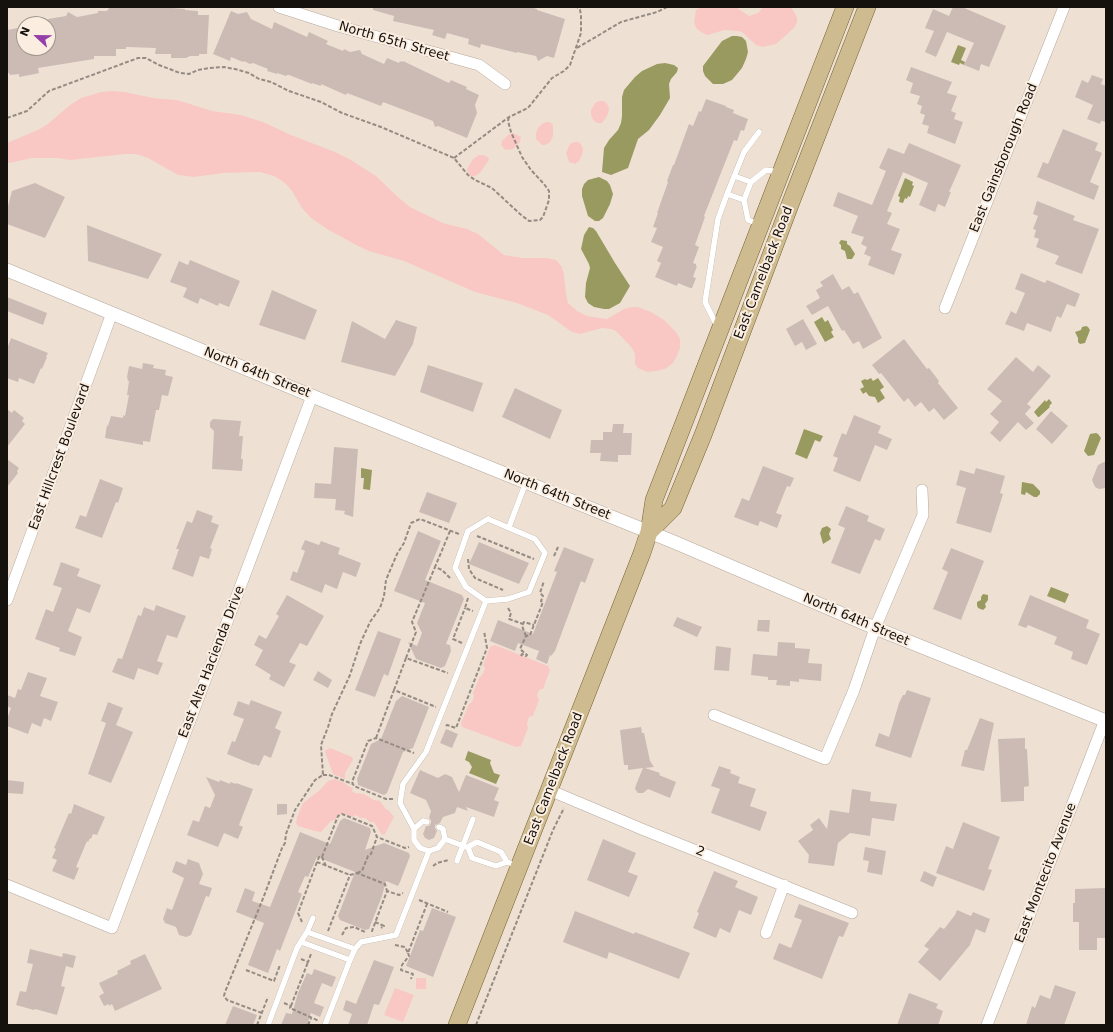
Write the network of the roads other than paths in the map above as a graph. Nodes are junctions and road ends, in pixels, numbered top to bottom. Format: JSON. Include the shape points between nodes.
{"nodes":[{"id":1,"x":279,"y":7,"type":"edge"},
{"id":2,"x":845,"y":7,"type":"edge"},
{"id":3,"x":867,"y":7,"type":"edge"},
{"id":4,"x":1064,"y":7,"type":"edge"},
{"id":5,"x":505,"y":84,"type":"dead end"},
{"id":6,"x":759,"y":132,"type":"dead end"},
{"id":7,"x":782,"y":172,"type":"junction"},
{"id":8,"x":734,"y":176,"type":"junction"},
{"id":9,"x":751,"y":182,"type":"junction"},
{"id":10,"x":727,"y":194,"type":"junction"},
{"id":11,"x":773,"y":195,"type":"junction"},
{"id":12,"x":744,"y":200,"type":"junction"},
{"id":13,"x":791,"y":202,"type":"junction"},
{"id":14,"x":761,"y":225,"type":"junction"},
{"id":15,"x":7,"y":270,"type":"edge"},
{"id":16,"x":944,"y":308,"type":"dead end"},
{"id":17,"x":112,"y":313,"type":"junction"},
{"id":18,"x":720,"y":332,"type":"junction"},
{"id":19,"x":740,"y":339,"type":"junction"},
{"id":20,"x":312,"y":396,"type":"junction"},
{"id":21,"x":526,"y":482,"type":"junction"},
{"id":22,"x":922,"y":490,"type":"dead end"},
{"id":23,"x":508,"y":527,"type":"junction"},
{"id":24,"x":649,"y":532,"type":"junction"},
{"id":25,"x":7,"y":600,"type":"edge"},
{"id":26,"x":486,"y":601,"type":"junction"},
{"id":27,"x":875,"y":628,"type":"junction"},
{"id":28,"x":714,"y":715,"type":"dead end"},
{"id":29,"x":1105,"y":720,"type":"edge"},
{"id":30,"x":549,"y":790,"type":"junction"},
{"id":31,"x":473,"y":819,"type":"dead end"},
{"id":32,"x":427,"y":822,"type":"dead end"},
{"id":33,"x":439,"y":827,"type":"dead end"},
{"id":34,"x":414,"y":830,"type":"junction"},
{"id":35,"x":445,"y":839,"type":"junction"},
{"id":36,"x":466,"y":846,"type":"junction"},
{"id":37,"x":429,"y":851,"type":"junction"},
{"id":38,"x":454,"y":860,"type":"road end"},
{"id":39,"x":513,"y":865,"type":"junction"},
{"id":40,"x":7,"y":885,"type":"edge"},
{"id":41,"x":784,"y":885,"type":"junction"},
{"id":42,"x":852,"y":913,"type":"dead end"},
{"id":43,"x":313,"y":918,"type":"dead end"},
{"id":44,"x":307,"y":932,"type":"junction"},
{"id":45,"x":766,"y":933,"type":"dead end"},
{"id":46,"x":301,"y":942,"type":"junction"},
{"id":47,"x":355,"y":949,"type":"junction"},
{"id":48,"x":350,"y":960,"type":"junction"},
{"id":49,"x":268,"y":1025,"type":"edge"},
{"id":50,"x":325,"y":1025,"type":"edge"},
{"id":51,"x":457,"y":1025,"type":"edge"},
{"id":52,"x":987,"y":1025,"type":"edge"}],
"edges":[{"from":1,"to":5,"type":"street","name":"North 65th Street","via":[[479,65]]},
{"from":2,"to":7,"type":"main road","name":"East Camelback Road"},
{"from":3,"to":13,"type":"main road","name":"East Camelback Road"},
{"from":4,"to":16,"type":"street","name":"East Gainsborough Road"},
{"from":6,"to":8,"type":"lane","via":[[744,152]]},
{"from":7,"to":9,"type":"lane","via":[[766,170]]},
{"from":7,"to":11,"type":"main road","name":"East Camelback Road"},
{"from":8,"to":9,"type":"lane"},
{"from":8,"to":10,"type":"lane"},
{"from":9,"to":12,"type":"lane"},
{"from":10,"to":12,"type":"lane"},
{"from":10,"to":18,"type":"lane","via":[[718,219],[706,302]]},
{"from":11,"to":13,"type":"main road"},
{"from":11,"to":14,"type":"main road","name":"East Camelback Road"},
{"from":12,"to":14,"type":"lane","via":[[748,220]]},
{"from":13,"to":19,"type":"main road","name":"East Camelback Road"},
{"from":14,"to":18,"type":"main road","name":"East Camelback Road"},
{"from":15,"to":17,"type":"street","name":"North 64th Street"},
{"from":17,"to":20,"type":"street","name":"North 64th Street"},
{"from":17,"to":25,"type":"street","name":"East Hillcrest Boulevard"},
{"from":18,"to":19,"type":"main road"},
{"from":18,"to":24,"type":"main road","name":"East Camelback Road","via":[[654,500]]},
{"from":19,"to":24,"type":"main road","name":"East Camelback Road","via":[[673,508]]},
{"from":20,"to":21,"type":"street","name":"North 64th Street"},
{"from":20,"to":40,"type":"street","name":"East Alta Hacienda Drive","via":[[112,928]]},
{"from":21,"to":23,"type":"lane"},
{"from":21,"to":24,"type":"street","name":"North 64th Street"},
{"from":22,"to":27,"type":"street","via":[[923,515]]},
{"from":23,"to":26,"type":"lane","via":[[488,519],[468,531],[455,568],[466,587]]},
{"from":23,"to":26,"type":"lane","via":[[535,539],[545,553],[529,592],[508,600]]},
{"from":24,"to":27,"type":"street","name":"North 64th Street"},
{"from":24,"to":30,"type":"main road","name":"East Camelback Road"},
{"from":26,"to":34,"type":"lane","via":[[426,752],[403,784],[400,803]]},
{"from":27,"to":28,"type":"street","via":[[854,690],[825,759]]},
{"from":27,"to":29,"type":"street","name":"North 64th Street"},
{"from":29,"to":52,"type":"street","name":"East Montecito Avenue"},
{"from":30,"to":39,"type":"main road","name":"East Camelback Road"},
{"from":30,"to":41,"type":"street","name":"2"},
{"from":31,"to":36,"type":"lane"},
{"from":32,"to":34,"type":"lane","via":[[423,821]]},
{"from":33,"to":35,"type":"lane","via":[[443,829]]},
{"from":34,"to":37,"type":"lane","via":[[414,840],[420,848]]},
{"from":35,"to":36,"type":"lane"},
{"from":35,"to":37,"type":"lane","via":[[438,848]]},
{"from":36,"to":38,"type":"lane"},
{"from":36,"to":39,"type":"lane","via":[[477,842],[501,852]]},
{"from":36,"to":39,"type":"lane","via":[[472,858],[496,866]]},
{"from":37,"to":47,"type":"lane","via":[[396,935],[360,942]]},
{"from":39,"to":51,"type":"main road","name":"East Camelback Road"},
{"from":41,"to":42,"type":"street","name":"2"},
{"from":41,"to":45,"type":"street"},
{"from":43,"to":44,"type":"lane"},
{"from":44,"to":46,"type":"lane"},
{"from":44,"to":47,"type":"lane"},
{"from":46,"to":48,"type":"lane"},
{"from":46,"to":49,"type":"lane"},
{"from":47,"to":48,"type":"lane"},
{"from":48,"to":50,"type":"lane"}]}
